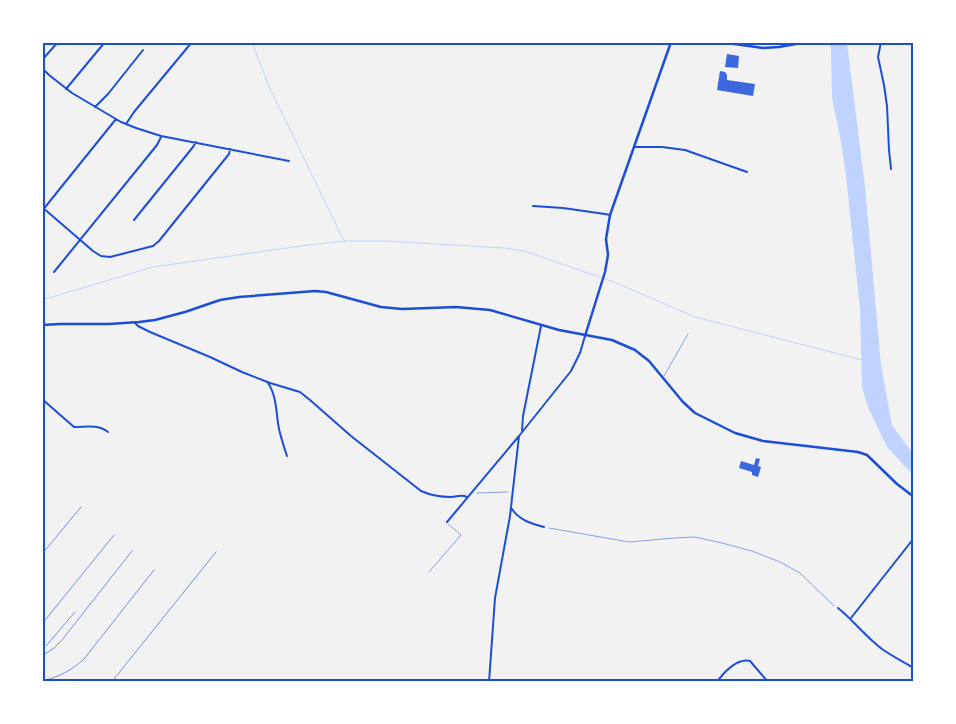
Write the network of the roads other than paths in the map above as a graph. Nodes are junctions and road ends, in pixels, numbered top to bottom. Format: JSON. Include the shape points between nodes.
{"nodes":[{"id":1,"x":58,"y":42,"type":"edge"},
{"id":2,"x":105,"y":42,"type":"edge"},
{"id":3,"x":192,"y":42,"type":"edge"},
{"id":4,"x":671,"y":42,"type":"edge"},
{"id":5,"x":720,"y":42,"type":"edge"},
{"id":6,"x":807,"y":42,"type":"edge"},
{"id":7,"x":881,"y":42,"type":"edge"},
{"id":8,"x":143,"y":50,"type":"dead end"},
{"id":9,"x":42,"y":60,"type":"edge"},
{"id":10,"x":42,"y":68,"type":"edge"},
{"id":11,"x":66,"y":88,"type":"junction"},
{"id":12,"x":95,"y":107,"type":"junction"},
{"id":13,"x":116,"y":119,"type":"junction"},
{"id":14,"x":126,"y":124,"type":"junction"},
{"id":15,"x":161,"y":136,"type":"junction"},
{"id":16,"x":196,"y":142,"type":"junction"},
{"id":17,"x":635,"y":147,"type":"junction"},
{"id":18,"x":230,"y":149,"type":"junction"},
{"id":19,"x":288,"y":161,"type":"dead end"},
{"id":20,"x":892,"y":169,"type":"dead end"},
{"id":21,"x":747,"y":172,"type":"dead end"},
{"id":22,"x":534,"y":206,"type":"dead end"},
{"id":23,"x":43,"y":209,"type":"edge"},
{"id":24,"x":610,"y":215,"type":"junction"},
{"id":25,"x":134,"y":220,"type":"dead end"},
{"id":26,"x":80,"y":239,"type":"junction"},
{"id":27,"x":54,"y":272,"type":"dead end"},
{"id":28,"x":135,"y":323,"type":"junction"},
{"id":29,"x":42,"y":325,"type":"edge"},
{"id":30,"x":541,"y":326,"type":"junction"},
{"id":31,"x":688,"y":334,"type":"dead end"},
{"id":32,"x":585,"y":336,"type":"junction"},
{"id":33,"x":664,"y":377,"type":"junction"},
{"id":34,"x":266,"y":381,"type":"junction"},
{"id":35,"x":42,"y":399,"type":"edge"},
{"id":36,"x":108,"y":432,"type":"dead end"},
{"id":37,"x":522,"y":432,"type":"junction"},
{"id":38,"x":519,"y":436,"type":"junction"},
{"id":39,"x":287,"y":456,"type":"dead end"},
{"id":40,"x":467,"y":497,"type":"junction"},
{"id":41,"x":914,"y":497,"type":"edge"},
{"id":42,"x":511,"y":507,"type":"junction"},
{"id":43,"x":446,"y":522,"type":"joint"},
{"id":44,"x":544,"y":527,"type":"road end"},
{"id":45,"x":914,"y":538,"type":"edge"},
{"id":46,"x":429,"y":572,"type":"dead end"},
{"id":47,"x":838,"y":608,"type":"road end"},
{"id":48,"x":851,"y":618,"type":"junction"},
{"id":49,"x":914,"y":668,"type":"edge"},
{"id":50,"x":489,"y":682,"type":"edge"},
{"id":51,"x":717,"y":682,"type":"edge"},
{"id":52,"x":768,"y":682,"type":"edge"}],
"edges":[{"from":1,"to":9,"type":"street"},
{"from":2,"to":11,"type":"street"},
{"from":3,"to":14,"type":"street"},
{"from":4,"to":17,"type":"street"},
{"from":5,"to":6,"type":"street","via":[[763,48]]},
{"from":7,"to":20,"type":"street","via":[[878,57],[887,106]]},
{"from":8,"to":12,"type":"street"},
{"from":10,"to":11,"type":"street"},
{"from":11,"to":12,"type":"street"},
{"from":12,"to":13,"type":"street"},
{"from":13,"to":14,"type":"street"},
{"from":13,"to":23,"type":"street"},
{"from":14,"to":15,"type":"street"},
{"from":15,"to":16,"type":"street"},
{"from":15,"to":26,"type":"street"},
{"from":16,"to":18,"type":"street"},
{"from":16,"to":25,"type":"street"},
{"from":17,"to":21,"type":"street","via":[[686,150]]},
{"from":17,"to":24,"type":"street"},
{"from":18,"to":19,"type":"street"},
{"from":18,"to":26,"type":"street","via":[[153,246],[110,257],[101,256]]},
{"from":22,"to":24,"type":"street"},
{"from":23,"to":26,"type":"street"},
{"from":24,"to":32,"type":"street","via":[[605,272]]},
{"from":26,"to":27,"type":"street"},
{"from":28,"to":29,"type":"street"},
{"from":28,"to":30,"type":"street","via":[[220,300],[315,291],[381,307],[490,310]]},
{"from":28,"to":34,"type":"street"},
{"from":30,"to":32,"type":"street"},
{"from":30,"to":37,"type":"street"},
{"from":31,"to":33,"type":"lane"},
{"from":32,"to":33,"type":"street","via":[[612,340],[635,350]]},
{"from":32,"to":37,"type":"street","via":[[571,371]]},
{"from":33,"to":41,"type":"street","via":[[695,413],[734,434],[867,455]]},
{"from":34,"to":39,"type":"street","via":[[275,400]]},
{"from":34,"to":40,"type":"street","via":[[300,392],[421,491],[430,495]]},
{"from":35,"to":36,"type":"street","via":[[74,427],[96,426]]},
{"from":37,"to":38,"type":"street"},
{"from":38,"to":40,"type":"street"},
{"from":38,"to":42,"type":"street"},
{"from":40,"to":43,"type":"street"},
{"from":42,"to":44,"type":"street","via":[[529,523]]},
{"from":42,"to":50,"type":"street","via":[[496,598]]},
{"from":43,"to":46,"type":"lane","via":[[460,535]]},
{"from":45,"to":48,"type":"street"},
{"from":47,"to":48,"type":"street"},
{"from":48,"to":49,"type":"street","via":[[884,650]]},
{"from":51,"to":52,"type":"street","via":[[731,666],[746,660]]}]}
